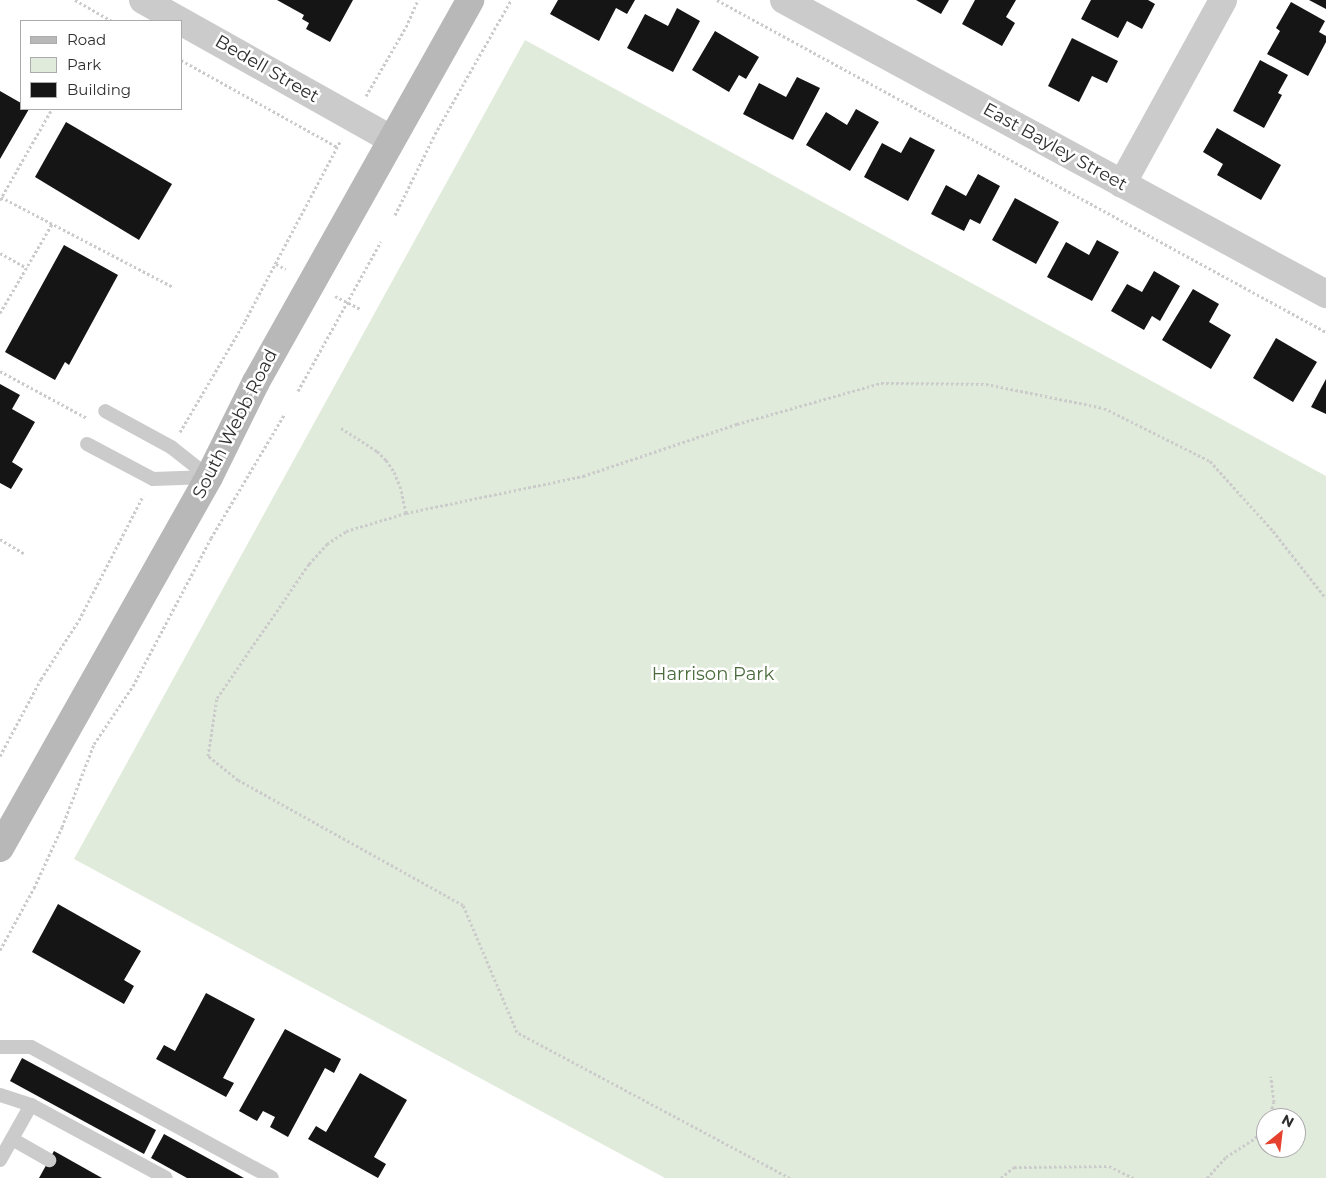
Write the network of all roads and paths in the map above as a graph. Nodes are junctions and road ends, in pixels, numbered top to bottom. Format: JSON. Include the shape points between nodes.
{"nodes":[{"id":1,"x":75,"y":0,"type":"edge"},
{"id":2,"x":143,"y":0,"type":"edge"},
{"id":3,"x":418,"y":0,"type":"edge"},
{"id":4,"x":470,"y":0,"type":"edge"},
{"id":5,"x":511,"y":0,"type":"edge"},
{"id":6,"x":717,"y":0,"type":"edge"},
{"id":7,"x":784,"y":0,"type":"edge"},
{"id":8,"x":1223,"y":0,"type":"edge"},
{"id":9,"x":181,"y":9,"type":"edge"},
{"id":10,"x":110,"y":20,"type":"edge"},
{"id":11,"x":182,"y":61,"type":"edge"},
{"id":12,"x":366,"y":96,"type":"dead end"},
{"id":13,"x":51,"y":110,"type":"edge"},
{"id":14,"x":391,"y":139,"type":"junction"},
{"id":15,"x":342,"y":140,"type":"dead end"},
{"id":16,"x":337,"y":147,"type":"junction"},
{"id":17,"x":1122,"y":184,"type":"junction"},
{"id":18,"x":1,"y":198,"type":"edge"},
{"id":19,"x":395,"y":215,"type":"dead end"},
{"id":20,"x":52,"y":224,"type":"junction"},
{"id":21,"x":381,"y":241,"type":"dead end"},
{"id":22,"x":0,"y":253,"type":"edge"},
{"id":23,"x":276,"y":264,"type":"junction"},
{"id":24,"x":27,"y":268,"type":"junction"},
{"id":25,"x":286,"y":269,"type":"dead end"},
{"id":26,"x":172,"y":287,"type":"dead end"},
{"id":27,"x":1326,"y":294,"type":"edge"},
{"id":28,"x":335,"y":296,"type":"dead end"},
{"id":29,"x":347,"y":302,"type":"junction"},
{"id":30,"x":362,"y":310,"type":"dead end"},
{"id":31,"x":0,"y":313,"type":"edge"},
{"id":32,"x":1326,"y":332,"type":"edge"},
{"id":33,"x":0,"y":370,"type":"edge"},
{"id":34,"x":298,"y":391,"type":"dead end"},
{"id":35,"x":105,"y":411,"type":"dead end"},
{"id":36,"x":284,"y":416,"type":"dead end"},
{"id":37,"x":90,"y":419,"type":"dead end"},
{"id":38,"x":341,"y":428,"type":"dead end"},
{"id":39,"x":177,"y":437,"type":"dead end"},
{"id":40,"x":87,"y":444,"type":"dead end"},
{"id":41,"x":209,"y":477,"type":"junction"},
{"id":42,"x":143,"y":496,"type":"dead end"},
{"id":43,"x":406,"y":513,"type":"junction"},
{"id":44,"x":0,"y":539,"type":"edge"},
{"id":45,"x":26,"y":554,"type":"dead end"},
{"id":46,"x":1326,"y":598,"type":"edge"},
{"id":47,"x":0,"y":756,"type":"edge"},
{"id":48,"x":0,"y":848,"type":"edge"},
{"id":49,"x":0,"y":950,"type":"edge"},
{"id":50,"x":1,"y":1045,"type":"edge"},
{"id":51,"x":1271,"y":1076,"type":"dead end"},
{"id":52,"x":0,"y":1094,"type":"edge"},
{"id":53,"x":31,"y":1105,"type":"junction"},
{"id":54,"x":1272,"y":1108,"type":"edge"},
{"id":55,"x":1256,"y":1137,"type":"edge"},
{"id":56,"x":12,"y":1139,"type":"junction"},
{"id":57,"x":0,"y":1160,"type":"edge"},
{"id":58,"x":49,"y":1160,"type":"dead end"},
{"id":59,"x":166,"y":1178,"type":"edge"},
{"id":60,"x":272,"y":1178,"type":"edge"},
{"id":61,"x":790,"y":1178,"type":"edge"},
{"id":62,"x":1001,"y":1178,"type":"edge"},
{"id":63,"x":1134,"y":1178,"type":"edge"},
{"id":64,"x":1207,"y":1178,"type":"edge"}],
"edges":[{"from":1,"to":10,"type":"path"},
{"from":2,"to":9,"type":"street","name":"Bedell Street"},
{"from":3,"to":12,"type":"path"},
{"from":4,"to":14,"type":"main road","name":"South Webb Road"},
{"from":5,"to":19,"type":"path","via":[[435,134]]},
{"from":6,"to":32,"type":"path"},
{"from":7,"to":17,"type":"street","name":"East Bayley Street"},
{"from":8,"to":17,"type":"street"},
{"from":9,"to":14,"type":"street","name":"Bedell Street"},
{"from":11,"to":16,"type":"path"},
{"from":13,"to":18,"type":"path"},
{"from":14,"to":41,"type":"main road","name":"South Webb Road","via":[[256,382]]},
{"from":15,"to":16,"type":"path"},
{"from":16,"to":23,"type":"path"},
{"from":17,"to":27,"type":"street","name":"East Bayley Street"},
{"from":18,"to":20,"type":"path"},
{"from":20,"to":24,"type":"path"},
{"from":20,"to":26,"type":"path"},
{"from":21,"to":29,"type":"path"},
{"from":22,"to":24,"type":"path"},
{"from":23,"to":25,"type":"path"},
{"from":23,"to":39,"type":"path"},
{"from":24,"to":31,"type":"path"},
{"from":28,"to":29,"type":"path"},
{"from":29,"to":30,"type":"path"},
{"from":29,"to":34,"type":"path"},
{"from":33,"to":37,"type":"path"},
{"from":35,"to":41,"type":"lane","via":[[171,447]]},
{"from":36,"to":49,"type":"path","via":[[211,538],[133,686],[94,744],[62,827]]},
{"from":38,"to":43,"type":"path","via":[[386,460],[400,486]]},
{"from":40,"to":41,"type":"lane","via":[[153,479]]},
{"from":41,"to":48,"type":"main road","name":"South Webb Road"},
{"from":42,"to":47,"type":"path","via":[[79,620],[41,679]]},
{"from":43,"to":46,"type":"path","via":[[583,476],[737,424],[881,383],[986,384],[1104,408],[1210,461],[1273,531]]},
{"from":43,"to":61,"type":"path","via":[[346,531],[327,544],[308,564],[217,698],[208,756],[238,780],[463,904],[517,1032]]},
{"from":44,"to":45,"type":"path"},
{"from":50,"to":60,"type":"lane","via":[[31,1047]]},
{"from":51,"to":54,"type":"path"},
{"from":52,"to":53,"type":"lane"},
{"from":53,"to":56,"type":"lane"},
{"from":53,"to":59,"type":"lane"},
{"from":55,"to":64,"type":"path","via":[[1226,1157]]},
{"from":56,"to":57,"type":"lane"},
{"from":56,"to":58,"type":"lane"},
{"from":62,"to":63,"type":"path","via":[[1014,1167],[1110,1166]]}]}
